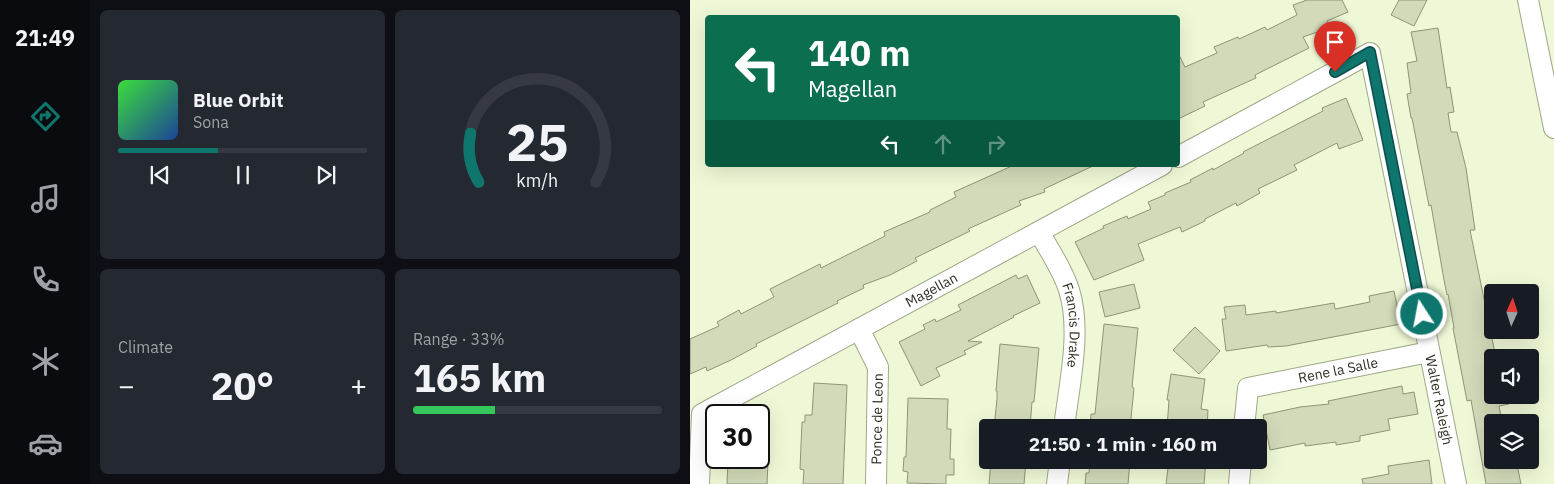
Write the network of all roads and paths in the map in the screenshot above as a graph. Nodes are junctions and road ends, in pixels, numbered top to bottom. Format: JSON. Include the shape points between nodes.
{"nodes":[{"id":1,"x":1528,"y":0,"type":"edge"},
{"id":2,"x":1551,"y":101,"type":"edge"},
{"id":3,"x":1554,"y":128,"type":"edge"},
{"id":4,"x":1180,"y":155,"type":"edge"},
{"id":5,"x":1158,"y":167,"type":"edge"},
{"id":6,"x":1039,"y":232,"type":"junction"},
{"id":7,"x":859,"y":329,"type":"junction"},
{"id":8,"x":1429,"y":352,"type":"junction"},
{"id":9,"x":1065,"y":419,"type":"edge"},
{"id":10,"x":1245,"y":419,"type":"edge"},
{"id":11,"x":1059,"y":469,"type":"edge"},
{"id":12,"x":1241,"y":469,"type":"edge"},
{"id":13,"x":699,"y":484,"type":"edge"},
{"id":14,"x":876,"y":484,"type":"edge"},
{"id":15,"x":1057,"y":484,"type":"edge"},
{"id":16,"x":1239,"y":484,"type":"edge"},
{"id":17,"x":1456,"y":484,"type":"edge"}],
"edges":[{"from":1,"to":2,"type":"street"},
{"from":2,"to":3,"type":"street"},
{"from":4,"to":8,"type":"street","name":"Walter Raleigh","via":[[1370,52]]},
{"from":5,"to":6,"type":"street","name":"Magellan"},
{"from":6,"to":7,"type":"street","name":"Magellan"},
{"from":6,"to":9,"type":"street","name":"Francis Drake","via":[[1069,288],[1074,313]]},
{"from":7,"to":13,"type":"street","name":"Magellan","via":[[702,414]]},
{"from":7,"to":14,"type":"street","name":"Ponce de Leon","via":[[878,367]]},
{"from":8,"to":10,"type":"street","name":"Rene la Salle","via":[[1248,388]]},
{"from":8,"to":17,"type":"street","name":"Walter Raleigh"},
{"from":11,"to":15,"type":"street"},
{"from":12,"to":16,"type":"street"}]}
